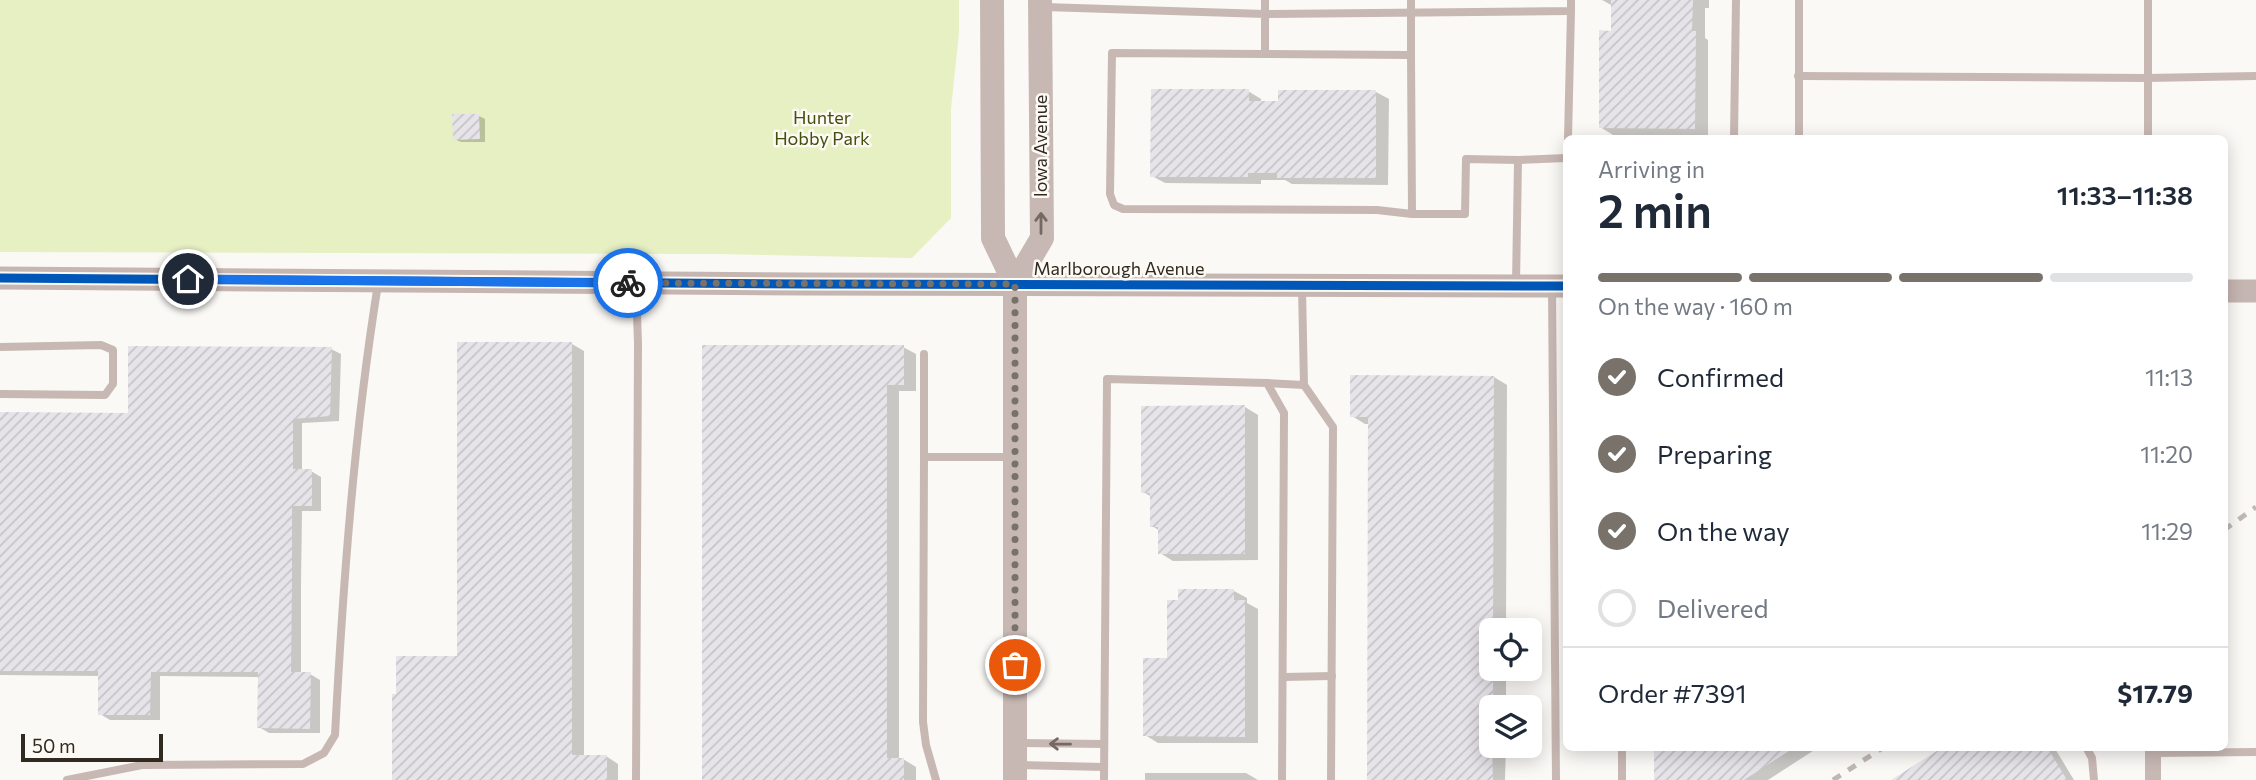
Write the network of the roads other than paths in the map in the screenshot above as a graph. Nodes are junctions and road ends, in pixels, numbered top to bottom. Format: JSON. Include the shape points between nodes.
{"nodes":[{"id":1,"x":992,"y":0,"type":"edge"},
{"id":2,"x":1265,"y":0,"type":"edge"},
{"id":3,"x":1411,"y":0,"type":"edge"},
{"id":4,"x":1571,"y":0,"type":"edge"},
{"id":5,"x":1735,"y":0,"type":"edge"},
{"id":6,"x":1798,"y":0,"type":"edge"},
{"id":7,"x":2148,"y":0,"type":"edge"},
{"id":8,"x":1040,"y":3,"type":"edge"},
{"id":9,"x":1571,"y":11,"type":"junction"},
{"id":10,"x":1411,"y":13,"type":"junction"},
{"id":11,"x":1265,"y":14,"type":"junction"},
{"id":12,"x":1265,"y":54,"type":"junction"},
{"id":13,"x":1411,"y":55,"type":"junction"},
{"id":14,"x":1798,"y":76,"type":"junction"},
{"id":15,"x":2256,"y":76,"type":"edge"},
{"id":16,"x":2147,"y":78,"type":"junction"},
{"id":17,"x":1568,"y":135,"type":"edge"},
{"id":18,"x":1734,"y":135,"type":"edge"},
{"id":19,"x":1799,"y":135,"type":"edge"},
{"id":20,"x":2148,"y":135,"type":"edge"},
{"id":21,"x":1563,"y":158,"type":"edge"},
{"id":22,"x":1518,"y":160,"type":"junction"},
{"id":23,"x":1412,"y":214,"type":"junction"},
{"id":24,"x":0,"y":278,"type":"edge"},
{"id":25,"x":379,"y":281,"type":"junction"},
{"id":26,"x":636,"y":283,"type":"junction"},
{"id":27,"x":1015,"y":284,"type":"junction"},
{"id":28,"x":1302,"y":286,"type":"junction"},
{"id":29,"x":1559,"y":286,"type":"edge"},
{"id":30,"x":1516,"y":287,"type":"junction"},
{"id":31,"x":2228,"y":291,"type":"edge"},
{"id":32,"x":2256,"y":291,"type":"edge"},
{"id":33,"x":0,"y":347,"type":"edge"},
{"id":34,"x":924,"y":354,"type":"dead end"},
{"id":35,"x":1267,"y":383,"type":"junction"},
{"id":36,"x":1304,"y":385,"type":"junction"},
{"id":37,"x":0,"y":394,"type":"edge"},
{"id":38,"x":924,"y":457,"type":"junction"},
{"id":39,"x":1015,"y":457,"type":"junction"},
{"id":40,"x":1332,"y":676,"type":"junction"},
{"id":41,"x":1284,"y":677,"type":"junction"},
{"id":42,"x":1104,"y":744,"type":"junction"},
{"id":43,"x":1622,"y":751,"type":"edge"},
{"id":44,"x":2088,"y":751,"type":"edge"},
{"id":45,"x":2153,"y":751,"type":"edge"},
{"id":46,"x":2204,"y":751,"type":"edge"},
{"id":47,"x":2256,"y":752,"type":"edge"},
{"id":48,"x":1015,"y":763,"type":"edge"},
{"id":49,"x":1104,"y":767,"type":"junction"},
{"id":50,"x":66,"y":780,"type":"edge"},
{"id":51,"x":636,"y":780,"type":"edge"},
{"id":52,"x":936,"y":780,"type":"edge"},
{"id":53,"x":1104,"y":780,"type":"edge"},
{"id":54,"x":1282,"y":780,"type":"edge"},
{"id":55,"x":1331,"y":780,"type":"edge"},
{"id":56,"x":1556,"y":780,"type":"edge"},
{"id":57,"x":1622,"y":780,"type":"edge"},
{"id":58,"x":2094,"y":780,"type":"edge"},
{"id":59,"x":2153,"y":780,"type":"edge"}],
"edges":[{"from":1,"to":27,"type":"main road","via":[[993,238]]},
{"from":2,"to":11,"type":"lane"},
{"from":3,"to":10,"type":"lane"},
{"from":4,"to":9,"type":"lane"},
{"from":5,"to":18,"type":"lane"},
{"from":6,"to":14,"type":"lane"},
{"from":7,"to":16,"type":"lane"},
{"from":8,"to":11,"type":"lane"},
{"from":27,"to":8,"type":"main road","name":"Iowa Avenue","one_way":true,"via":[[1042,238]]},
{"from":9,"to":10,"type":"lane"},
{"from":9,"to":17,"type":"lane"},
{"from":10,"to":11,"type":"lane"},
{"from":10,"to":13,"type":"lane"},
{"from":11,"to":12,"type":"lane"},
{"from":12,"to":13,"type":"lane"},
{"from":12,"to":23,"type":"lane","via":[[1112,53],[1110,194],[1114,205],[1123,209]]},
{"from":13,"to":23,"type":"lane"},
{"from":14,"to":16,"type":"lane"},
{"from":14,"to":19,"type":"lane"},
{"from":15,"to":16,"type":"lane"},
{"from":16,"to":20,"type":"lane"},
{"from":21,"to":22,"type":"lane"},
{"from":22,"to":23,"type":"lane","via":[[1466,159],[1465,214]]},
{"from":22,"to":30,"type":"lane"},
{"from":24,"to":25,"type":"street","name":"Marlborough Avenue"},
{"from":25,"to":26,"type":"street","name":"Marlborough Avenue"},
{"from":25,"to":50,"type":"lane","via":[[365,363],[351,503],[335,735],[324,753],[303,764],[142,765]]},
{"from":26,"to":27,"type":"street","name":"Marlborough Avenue"},
{"from":26,"to":51,"type":"lane"},
{"from":27,"to":28,"type":"street","name":"Marlborough Avenue"},
{"from":27,"to":39,"type":"main road"},
{"from":28,"to":30,"type":"street","name":"Marlborough Avenue"},
{"from":28,"to":36,"type":"lane"},
{"from":29,"to":30,"type":"street","name":"Marlborough Avenue"},
{"from":29,"to":56,"type":"lane"},
{"from":31,"to":32,"type":"street"},
{"from":33,"to":37,"type":"lane","via":[[101,345],[113,350],[113,384],[105,395]]},
{"from":34,"to":38,"type":"lane"},
{"from":35,"to":36,"type":"lane"},
{"from":35,"to":41,"type":"lane","via":[[1284,413]]},
{"from":35,"to":42,"type":"lane","via":[[1107,379]]},
{"from":36,"to":40,"type":"lane","via":[[1333,427]]},
{"from":38,"to":39,"type":"lane"},
{"from":38,"to":52,"type":"lane","via":[[923,722]]},
{"from":39,"to":48,"type":"main road"},
{"from":40,"to":41,"type":"lane"},
{"from":40,"to":55,"type":"lane"},
{"from":41,"to":54,"type":"lane"},
{"from":42,"to":48,"type":"lane","one_way":true},
{"from":42,"to":49,"type":"lane"},
{"from":43,"to":57,"type":"lane"},
{"from":44,"to":58,"type":"lane"},
{"from":45,"to":59,"type":"street"},
{"from":46,"to":47,"type":"lane"},
{"from":48,"to":49,"type":"lane"},
{"from":49,"to":53,"type":"lane"}]}
